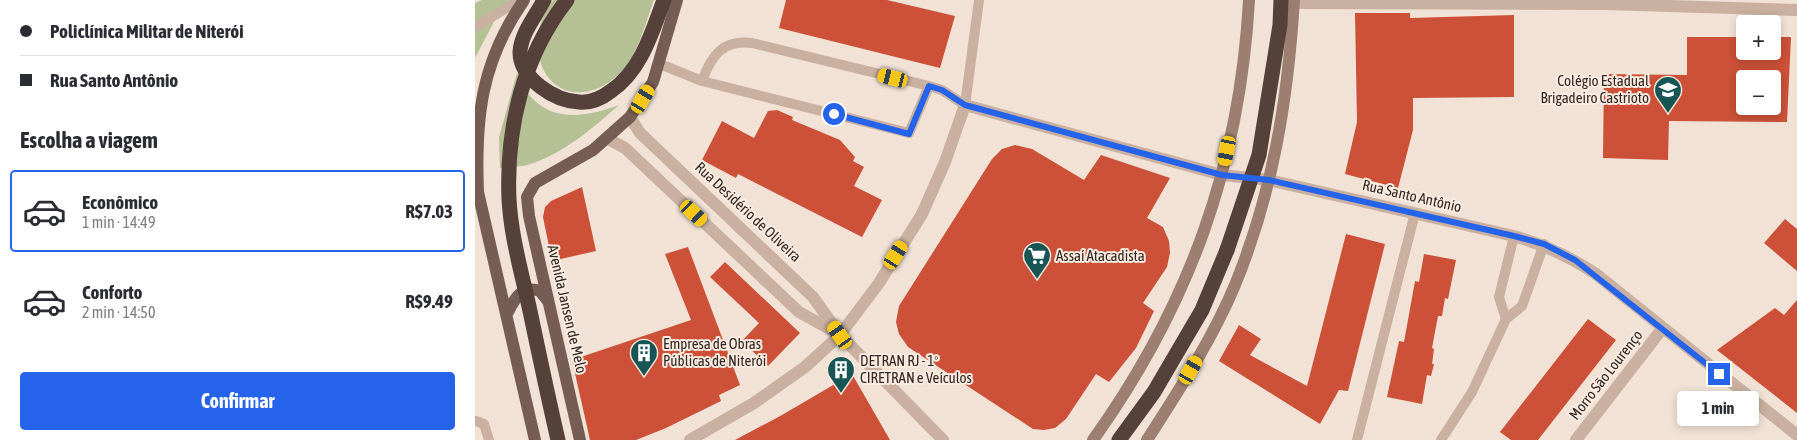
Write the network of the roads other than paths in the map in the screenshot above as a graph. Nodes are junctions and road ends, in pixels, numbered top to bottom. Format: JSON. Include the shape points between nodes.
{"nodes":[{"id":1,"x":520,"y":0,"type":"edge"},
{"id":2,"x":524,"y":0,"type":"edge"},
{"id":3,"x":544,"y":0,"type":"edge"},
{"id":4,"x":567,"y":0,"type":"edge"},
{"id":5,"x":664,"y":0,"type":"edge"},
{"id":6,"x":677,"y":0,"type":"edge"},
{"id":7,"x":979,"y":0,"type":"edge"},
{"id":8,"x":1249,"y":0,"type":"edge"},
{"id":9,"x":1290,"y":1,"type":"edge"},
{"id":10,"x":1797,"y":10,"type":"edge"},
{"id":11,"x":475,"y":27,"type":"edge"},
{"id":12,"x":659,"y":64,"type":"junction"},
{"id":13,"x":702,"y":81,"type":"junction"},
{"id":14,"x":929,"y":86,"type":"junction"},
{"id":15,"x":965,"y":105,"type":"junction"},
{"id":16,"x":630,"y":117,"type":"junction"},
{"id":17,"x":608,"y":139,"type":"junction"},
{"id":18,"x":1222,"y":175,"type":"junction"},
{"id":19,"x":1269,"y":180,"type":"junction"},
{"id":20,"x":477,"y":192,"type":"edge"},
{"id":21,"x":1415,"y":213,"type":"junction"},
{"id":22,"x":1514,"y":236,"type":"junction"},
{"id":23,"x":1544,"y":244,"type":"junction"},
{"id":24,"x":549,"y":303,"type":"junction"},
{"id":25,"x":508,"y":312,"type":"junction"},
{"id":26,"x":1506,"y":319,"type":"junction"},
{"id":27,"x":1662,"y":329,"type":"junction"},
{"id":28,"x":840,"y":335,"type":"junction"},
{"id":29,"x":476,"y":420,"type":"edge"},
{"id":30,"x":1797,"y":435,"type":"edge"},
{"id":31,"x":489,"y":440,"type":"edge"},
{"id":32,"x":535,"y":440,"type":"edge"},
{"id":33,"x":557,"y":440,"type":"edge"},
{"id":34,"x":580,"y":440,"type":"edge"},
{"id":35,"x":690,"y":440,"type":"edge"},
{"id":36,"x":943,"y":440,"type":"edge"},
{"id":37,"x":1093,"y":440,"type":"edge"},
{"id":38,"x":1119,"y":440,"type":"edge"},
{"id":39,"x":1147,"y":440,"type":"edge"},
{"id":40,"x":1357,"y":440,"type":"edge"},
{"id":41,"x":1441,"y":440,"type":"edge"},
{"id":42,"x":1576,"y":440,"type":"edge"}],
"edges":[{"from":1,"to":11,"type":"lane"},
{"from":2,"to":20,"type":"main road","via":[[508,23],[482,86],[477,133]]},
{"from":3,"to":5,"type":"highway","via":[[524,36],[520,51],[522,64],[531,78],[549,92],[563,100],[581,102],[613,91],[631,72],[648,43]]},
{"from":4,"to":33,"type":"highway","bridge":true,"via":[[539,44],[522,84],[509,157],[509,200],[514,236]]},
{"from":6,"to":12,"type":"main road"},
{"from":7,"to":15,"type":"lane"},
{"from":8,"to":18,"type":"street","via":[[1242,66]]},
{"from":9,"to":10,"type":"street","via":[[1606,4]]},
{"from":9,"to":19,"type":"street","via":[[1288,87]]},
{"from":9,"to":38,"type":"highway","bridge":true,"via":[[1281,25],[1259,155],[1227,250],[1202,310],[1154,392]]},
{"from":12,"to":13,"type":"lane"},
{"from":12,"to":16,"type":"main road","via":[[653,82]]},
{"from":13,"to":14,"type":"lane","via":[[722,48],[738,41]]},
{"from":13,"to":14,"type":"lane","via":[[909,134]]},
{"from":14,"to":15,"type":"lane","via":[[942,90]]},
{"from":15,"to":18,"type":"street","name":"Rua Santo Antônio"},
{"from":15,"to":28,"type":"street","via":[[945,162],[921,214],[879,282]]},
{"from":16,"to":17,"type":"main road"},
{"from":16,"to":28,"type":"street","name":"Rua Desidério de Oliveira","via":[[640,133],[813,297]]},
{"from":17,"to":24,"type":"main road","name":"Avenida Jansen de Melo","via":[[540,180],[527,197]]},
{"from":17,"to":28,"type":"street","name":"Rua Desidério de Oliveira","via":[[625,148],[799,312]]},
{"from":18,"to":19,"type":"street","name":"Rua Santo Antônio"},
{"from":18,"to":37,"type":"street","via":[[1207,226],[1181,292],[1147,359]]},
{"from":19,"to":21,"type":"street","name":"Rua Santo Antônio"},
{"from":19,"to":39,"type":"street","via":[[1235,286],[1201,354]]},
{"from":20,"to":25,"type":"main road"},
{"from":21,"to":22,"type":"street","name":"Rua Santo Antônio"},
{"from":21,"to":40,"type":"lane"},
{"from":22,"to":23,"type":"street","name":"Rua Santo Antônio"},
{"from":22,"to":26,"type":"lane","via":[[1499,297]]},
{"from":23,"to":26,"type":"lane","via":[[1522,306]]},
{"from":23,"to":27,"type":"street","name":"Rua Santo Antônio","via":[[1596,274]]},
{"from":24,"to":25,"type":"main road","via":[[540,291],[527,289],[520,293]]},
{"from":24,"to":34,"type":"main road","name":"Avenida Jansen de Melo"},
{"from":25,"to":32,"type":"main road"},
{"from":26,"to":41,"type":"lane","via":[[1472,392]]},
{"from":27,"to":30,"type":"street","name":"Rua Santo Antônio"},
{"from":27,"to":42,"type":"street","name":"Morro São Lourenço"},
{"from":28,"to":35,"type":"street","via":[[805,367],[755,403]]},
{"from":28,"to":36,"type":"street","name":"Rua Desidério de Oliveira"},
{"from":29,"to":31,"type":"lane","via":[[484,424]]}]}
